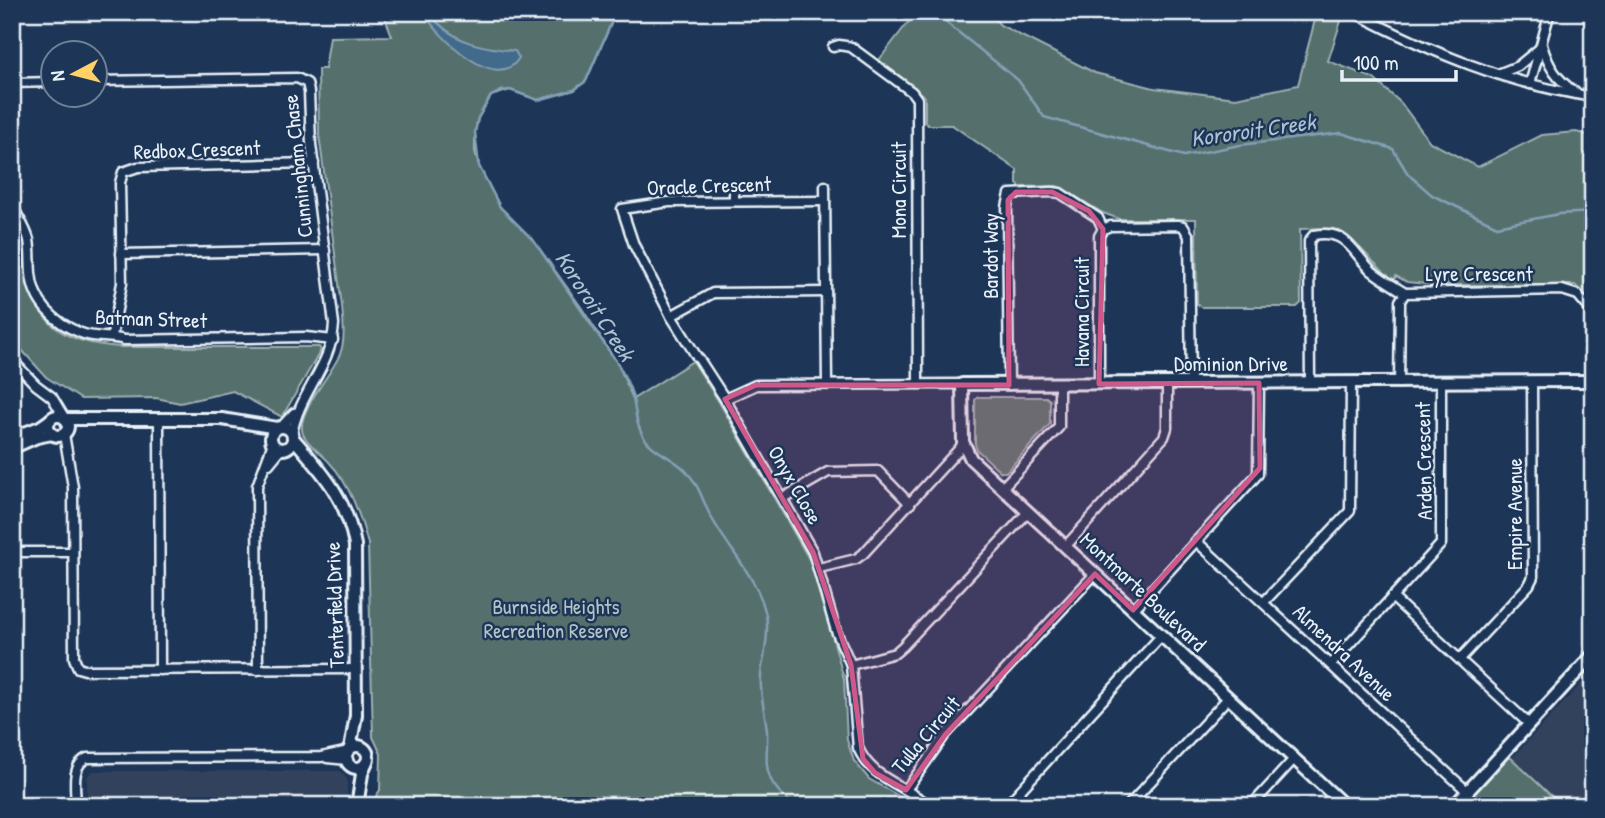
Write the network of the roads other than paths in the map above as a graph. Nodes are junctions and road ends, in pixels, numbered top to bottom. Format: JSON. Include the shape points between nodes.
{"nodes":[{"id":1,"x":1353,"y":12,"type":"edge"},
{"id":2,"x":1550,"y":12,"type":"edge"},
{"id":3,"x":1542,"y":45,"type":"junction"},
{"id":4,"x":833,"y":47,"type":"dead end"},
{"id":5,"x":1495,"y":75,"type":"junction"},
{"id":6,"x":108,"y":81,"type":"edge"},
{"id":7,"x":38,"y":82,"type":"edge"},
{"id":8,"x":12,"y":83,"type":"edge"},
{"id":9,"x":1530,"y":84,"type":"junction"},
{"id":10,"x":1579,"y":95,"type":"junction"},
{"id":11,"x":1593,"y":97,"type":"edge"},
{"id":12,"x":314,"y":163,"type":"junction"},
{"id":13,"x":825,"y":186,"type":"dead end"},
{"id":14,"x":734,"y":187,"type":"dead end"},
{"id":15,"x":734,"y":201,"type":"junction"},
{"id":16,"x":825,"y":201,"type":"junction"},
{"id":17,"x":12,"y":205,"type":"edge"},
{"id":18,"x":1103,"y":229,"type":"junction"},
{"id":19,"x":325,"y":250,"type":"junction"},
{"id":20,"x":121,"y":254,"type":"junction"},
{"id":21,"x":826,"y":292,"type":"junction"},
{"id":22,"x":1405,"y":293,"type":"junction"},
{"id":23,"x":1593,"y":313,"type":"edge"},
{"id":24,"x":671,"y":316,"type":"junction"},
{"id":25,"x":112,"y":336,"type":"junction"},
{"id":26,"x":333,"y":340,"type":"junction"},
{"id":27,"x":698,"y":358,"type":"joint"},
{"id":28,"x":12,"y":360,"type":"edge"},
{"id":29,"x":1593,"y":381,"type":"edge"},
{"id":30,"x":1310,"y":382,"type":"junction"},
{"id":31,"x":1351,"y":382,"type":"junction"},
{"id":32,"x":1441,"y":382,"type":"junction"},
{"id":33,"x":1532,"y":382,"type":"junction"},
{"id":34,"x":1167,"y":383,"type":"junction"},
{"id":35,"x":1191,"y":383,"type":"junction"},
{"id":36,"x":1259,"y":383,"type":"junction"},
{"id":37,"x":1399,"y":383,"type":"junction"},
{"id":38,"x":827,"y":384,"type":"junction"},
{"id":39,"x":918,"y":384,"type":"junction"},
{"id":40,"x":962,"y":384,"type":"junction"},
{"id":41,"x":1009,"y":384,"type":"junction"},
{"id":42,"x":1059,"y":384,"type":"junction"},
{"id":43,"x":1100,"y":384,"type":"junction"},
{"id":44,"x":47,"y":392,"type":"junction"},
{"id":45,"x":725,"y":399,"type":"junction"},
{"id":46,"x":298,"y":408,"type":"junction"},
{"id":47,"x":65,"y":418,"type":"junction"},
{"id":48,"x":51,"y":419,"type":"junction"},
{"id":49,"x":95,"y":419,"type":"junction"},
{"id":50,"x":159,"y":419,"type":"junction"},
{"id":51,"x":249,"y":425,"type":"junction"},
{"id":52,"x":279,"y":427,"type":"junction"},
{"id":53,"x":60,"y":434,"type":"junction"},
{"id":54,"x":293,"y":436,"type":"junction"},
{"id":55,"x":12,"y":438,"type":"edge"},
{"id":56,"x":963,"y":442,"type":"junction"},
{"id":57,"x":278,"y":445,"type":"junction"},
{"id":58,"x":12,"y":448,"type":"edge"},
{"id":59,"x":315,"y":463,"type":"junction"},
{"id":60,"x":1002,"y":488,"type":"junction"},
{"id":61,"x":783,"y":498,"type":"junction"},
{"id":62,"x":910,"y":504,"type":"junction"},
{"id":63,"x":1028,"y":512,"type":"junction"},
{"id":64,"x":1196,"y":541,"type":"junction"},
{"id":65,"x":1065,"y":547,"type":"junction"},
{"id":66,"x":12,"y":552,"type":"edge"},
{"id":67,"x":73,"y":552,"type":"junction"},
{"id":68,"x":819,"y":568,"type":"junction"},
{"id":69,"x":1095,"y":574,"type":"junction"},
{"id":70,"x":1392,"y":597,"type":"junction"},
{"id":71,"x":1264,"y":602,"type":"junction"},
{"id":72,"x":1133,"y":610,"type":"junction"},
{"id":73,"x":1161,"y":636,"type":"junction"},
{"id":74,"x":840,"y":638,"type":"joint"},
{"id":75,"x":1593,"y":655,"type":"edge"},
{"id":76,"x":1460,"y":659,"type":"junction"},
{"id":77,"x":1331,"y":664,"type":"junction"},
{"id":78,"x":851,"y":665,"type":"junction"},
{"id":79,"x":356,"y":669,"type":"junction"},
{"id":80,"x":160,"y":670,"type":"junction"},
{"id":81,"x":258,"y":670,"type":"junction"},
{"id":82,"x":1227,"y":698,"type":"junction"},
{"id":83,"x":356,"y":715,"type":"junction"},
{"id":84,"x":1529,"y":724,"type":"junction"},
{"id":85,"x":364,"y":749,"type":"junction"},
{"id":86,"x":349,"y":756,"type":"junction"},
{"id":87,"x":1294,"y":759,"type":"junction"},
{"id":88,"x":366,"y":763,"type":"junction"},
{"id":89,"x":906,"y":790,"type":"junction"},
{"id":90,"x":1468,"y":792,"type":"junction"},
{"id":91,"x":76,"y":806,"type":"edge"},
{"id":92,"x":357,"y":806,"type":"edge"},
{"id":93,"x":931,"y":806,"type":"edge"},
{"id":94,"x":1006,"y":806,"type":"edge"},
{"id":95,"x":1128,"y":806,"type":"edge"},
{"id":96,"x":1251,"y":806,"type":"edge"},
{"id":97,"x":1345,"y":806,"type":"edge"},
{"id":98,"x":1454,"y":806,"type":"edge"}],
"edges":[{"from":1,"to":5,"type":"street","via":[[1424,48]]},
{"from":2,"to":3,"type":"street"},
{"from":3,"to":5,"type":"street","via":[[1516,67]]},
{"from":3,"to":9,"type":"street"},
{"from":3,"to":10,"type":"street","via":[[1555,75]]},
{"from":4,"to":39,"type":"street","name":"Mona Circuit","via":[[851,47],[917,99]]},
{"from":5,"to":9,"type":"street"},
{"from":6,"to":12,"type":"street","name":"Cunningham Chase","via":[[300,79],[309,92]]},
{"from":7,"to":8,"type":"street"},
{"from":9,"to":10,"type":"street"},
{"from":10,"to":11,"type":"street"},
{"from":12,"to":19,"type":"street","name":"Cunningham Chase"},
{"from":12,"to":20,"type":"street","name":"Redbox Crescent","via":[[126,170],[120,183]]},
{"from":13,"to":16,"type":"street"},
{"from":14,"to":15,"type":"street"},
{"from":15,"to":16,"type":"street","name":"Oracle Crescent"},
{"from":15,"to":24,"type":"street","name":"Oracle Crescent","via":[[622,204],[634,245]]},
{"from":16,"to":21,"type":"street"},
{"from":17,"to":25,"type":"street","name":"Batman Street","via":[[28,238],[35,292],[48,312],[83,334]]},
{"from":18,"to":35,"type":"street","name":"Havana Circuit","via":[[1178,225],[1186,230]]},
{"from":18,"to":41,"type":"street","name":"Bardot Way","via":[[1098,218],[1060,193],[1010,194]]},
{"from":18,"to":43,"type":"street","name":"Havana Circuit","via":[[1099,236]]},
{"from":19,"to":20,"type":"street"},
{"from":19,"to":26,"type":"street","name":"Cunningham Chase"},
{"from":20,"to":25,"type":"street","name":"Redbox Crescent","via":[[121,289]]},
{"from":21,"to":24,"type":"street","via":[[713,293]]},
{"from":21,"to":38,"type":"street"},
{"from":22,"to":23,"type":"street","name":"Lyre Crescent","via":[[1562,290],[1578,295]]},
{"from":22,"to":30,"type":"street","via":[[1373,271],[1347,241],[1332,234],[1314,235],[1309,241]]},
{"from":22,"to":37,"type":"street","name":"Lyre Crescent","via":[[1400,301]]},
{"from":24,"to":27,"type":"street","name":"Oracle Crescent"},
{"from":25,"to":26,"type":"street","name":"Batman Street","via":[[124,340]]},
{"from":26,"to":46,"type":"street","name":"Cunningham Chase"},
{"from":27,"to":45,"type":"street","name":"Onyx Close"},
{"from":28,"to":44,"type":"street"},
{"from":29,"to":33,"type":"street","name":"Dominion Drive"},
{"from":30,"to":31,"type":"street","name":"Dominion Drive"},
{"from":30,"to":36,"type":"street","name":"Dominion Drive"},
{"from":31,"to":37,"type":"street","name":"Dominion Drive"},
{"from":31,"to":71,"type":"street","via":[[1350,511]]},
{"from":32,"to":33,"type":"street","name":"Dominion Drive"},
{"from":32,"to":37,"type":"street","name":"Dominion Drive"},
{"from":32,"to":70,"type":"street","name":"Arden Crescent","via":[[1442,540]]},
{"from":33,"to":76,"type":"street","name":"Empire Avenue","via":[[1533,577]]},
{"from":34,"to":35,"type":"street","name":"Dominion Drive"},
{"from":34,"to":43,"type":"street","name":"Dominion Drive"},
{"from":34,"to":65,"type":"street","via":[[1164,437]]},
{"from":35,"to":36,"type":"street","name":"Dominion Drive"},
{"from":36,"to":64,"type":"street","via":[[1258,474]]},
{"from":38,"to":39,"type":"street","name":"Dominion Drive"},
{"from":38,"to":45,"type":"street","name":"Dominion Drive","via":[[756,385]]},
{"from":39,"to":40,"type":"street","name":"Dominion Drive"},
{"from":40,"to":41,"type":"street","name":"Dominion Drive"},
{"from":40,"to":56,"type":"street"},
{"from":41,"to":42,"type":"street","name":"Dominion Drive"},
{"from":42,"to":43,"type":"street","name":"Dominion Drive"},
{"from":42,"to":60,"type":"street","via":[[1059,428]]},
{"from":44,"to":47,"type":"street"},
{"from":44,"to":48,"type":"street"},
{"from":45,"to":61,"type":"street","name":"Onyx Close"},
{"from":46,"to":52,"type":"street","name":"Cunningham Chase"},
{"from":46,"to":54,"type":"street","name":"Cunningham Chase"},
{"from":47,"to":48,"type":"street","via":[[57,415]]},
{"from":47,"to":49,"type":"street","name":"Tenterfield Drive"},
{"from":47,"to":53,"type":"street","via":[[69,426]]},
{"from":48,"to":53,"type":"street","via":[[48,426]]},
{"from":48,"to":55,"type":"street"},
{"from":49,"to":50,"type":"street","name":"Tenterfield Drive"},
{"from":49,"to":53,"type":"street","name":"Tenterfield Drive"},
{"from":50,"to":51,"type":"street","name":"Tenterfield Drive","via":[[222,419]]},
{"from":50,"to":80,"type":"street"},
{"from":51,"to":52,"type":"street","name":"Tenterfield Drive"},
{"from":51,"to":57,"type":"street","name":"Tenterfield Drive"},
{"from":52,"to":54,"type":"street"},
{"from":52,"to":57,"type":"street","via":[[272,433]]},
{"from":53,"to":58,"type":"street","name":"Tenterfield Drive","via":[[37,437]]},
{"from":53,"to":67,"type":"street","via":[[73,487]]},
{"from":54,"to":57,"type":"street","via":[[290,444]]},
{"from":54,"to":59,"type":"street","name":"Tenterfield Drive"},
{"from":56,"to":60,"type":"street","name":"Montmarte Boulevard","via":[[971,459]]},
{"from":56,"to":62,"type":"street"},
{"from":57,"to":59,"type":"street","name":"Tenterfield Drive"},
{"from":57,"to":81,"type":"street","via":[[257,490]]},
{"from":59,"to":79,"type":"street","name":"Tenterfield Drive","via":[[338,495],[352,532]]},
{"from":60,"to":63,"type":"street","name":"Montmarte Boulevard"},
{"from":61,"to":62,"type":"street","via":[[828,472],[878,471]]},
{"from":61,"to":68,"type":"street","name":"Onyx Close"},
{"from":62,"to":68,"type":"street","via":[[856,559]]},
{"from":63,"to":65,"type":"street","name":"Montmarte Boulevard"},
{"from":63,"to":78,"type":"street","via":[[895,653]]},
{"from":64,"to":71,"type":"street","name":"Almendra Avenue"},
{"from":64,"to":72,"type":"street"},
{"from":65,"to":69,"type":"street","name":"Montmarte Boulevard"},
{"from":66,"to":67,"type":"street"},
{"from":67,"to":80,"type":"street","via":[[74,658],[78,668]]},
{"from":68,"to":74,"type":"street","name":"Onyx Close"},
{"from":69,"to":72,"type":"street","name":"Montmarte Boulevard"},
{"from":69,"to":89,"type":"street","name":"Tulla Circuit","via":[[945,735]]},
{"from":70,"to":76,"type":"street"},
{"from":70,"to":77,"type":"street","name":"Arden Crescent"},
{"from":71,"to":77,"type":"street","name":"Almendra Avenue"},
{"from":72,"to":73,"type":"street","name":"Montmarte Boulevard"},
{"from":73,"to":82,"type":"street","name":"Montmarte Boulevard"},
{"from":73,"to":94,"type":"street"},
{"from":74,"to":78,"type":"street","name":"Tulla Circuit"},
{"from":75,"to":84,"type":"street"},
{"from":76,"to":84,"type":"street"},
{"from":77,"to":90,"type":"street","name":"Almendra Avenue"},
{"from":78,"to":89,"type":"street","name":"Tulla Circuit","via":[[858,748],[875,773]]},
{"from":79,"to":81,"type":"street"},
{"from":79,"to":83,"type":"street","name":"Tenterfield Drive"},
{"from":80,"to":81,"type":"street"},
{"from":82,"to":87,"type":"street","name":"Montmarte Boulevard"},
{"from":82,"to":95,"type":"street"},
{"from":83,"to":85,"type":"street","name":"Tenterfield Drive"},
{"from":83,"to":86,"type":"street","name":"Tenterfield Drive"},
{"from":84,"to":90,"type":"street"},
{"from":85,"to":86,"type":"street","via":[[356,746]]},
{"from":85,"to":88,"type":"street"},
{"from":86,"to":88,"type":"street","via":[[358,767]]},
{"from":86,"to":91,"type":"street","via":[[87,758],[76,768]]},
{"from":86,"to":92,"type":"street","name":"Tenterfield Drive"},
{"from":87,"to":96,"type":"street"},
{"from":87,"to":97,"type":"street","name":"Montmarte Boulevard"},
{"from":88,"to":92,"type":"street","name":"Tenterfield Drive"},
{"from":89,"to":93,"type":"street"},
{"from":90,"to":98,"type":"street"}]}
